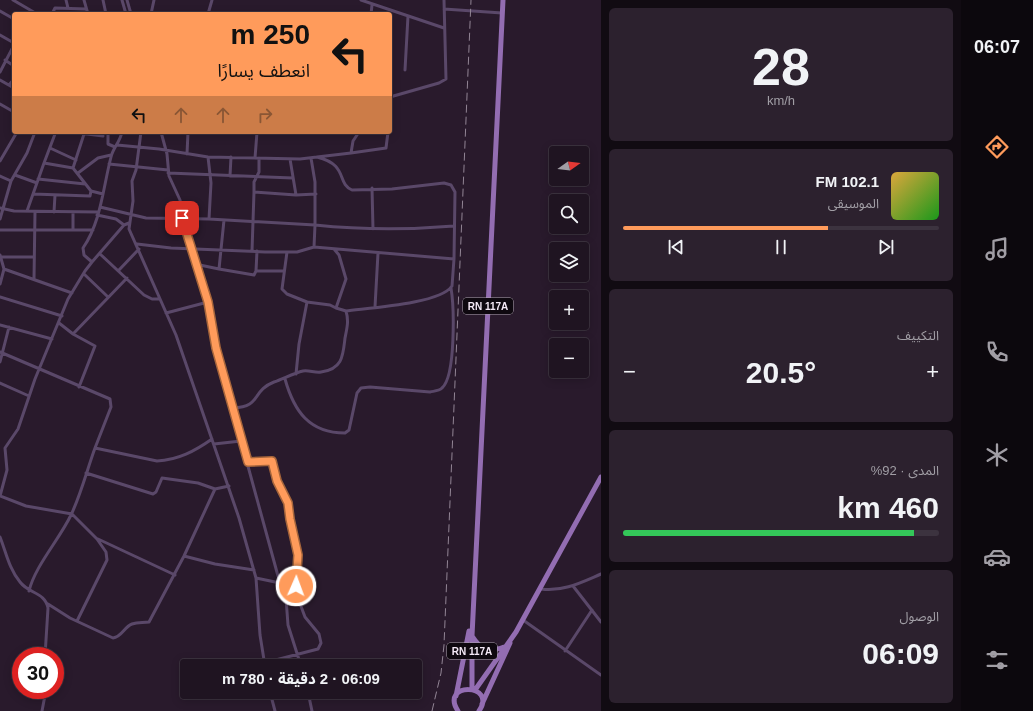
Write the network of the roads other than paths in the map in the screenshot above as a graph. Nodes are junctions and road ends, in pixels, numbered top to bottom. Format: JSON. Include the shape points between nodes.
{"nodes":[{"id":1,"x":13,"y":0,"type":"edge"},
{"id":2,"x":66,"y":0,"type":"edge"},
{"id":3,"x":84,"y":0,"type":"edge"},
{"id":4,"x":102,"y":0,"type":"edge"},
{"id":5,"x":122,"y":0,"type":"edge"},
{"id":6,"x":127,"y":0,"type":"edge"},
{"id":7,"x":154,"y":0,"type":"edge"},
{"id":8,"x":212,"y":0,"type":"edge"},
{"id":9,"x":361,"y":0,"type":"edge"},
{"id":10,"x":444,"y":0,"type":"edge"},
{"id":11,"x":503,"y":0,"type":"edge"},
{"id":12,"x":372,"y":5,"type":"junction"},
{"id":13,"x":68,"y":8,"type":"junction"},
{"id":14,"x":86,"y":9,"type":"junction"},
{"id":15,"x":444,"y":9,"type":"junction"},
{"id":16,"x":2,"y":12,"type":"edge"},
{"id":17,"x":31,"y":12,"type":"edge"},
{"id":18,"x":53,"y":12,"type":"edge"},
{"id":19,"x":87,"y":12,"type":"edge"},
{"id":20,"x":105,"y":12,"type":"edge"},
{"id":21,"x":125,"y":12,"type":"edge"},
{"id":22,"x":130,"y":12,"type":"edge"},
{"id":23,"x":152,"y":12,"type":"edge"},
{"id":24,"x":209,"y":12,"type":"edge"},
{"id":25,"x":371,"y":12,"type":"edge"},
{"id":26,"x":502,"y":13,"type":"junction"},
{"id":27,"x":408,"y":16,"type":"junction"},
{"id":28,"x":0,"y":18,"type":"edge"},
{"id":29,"x":12,"y":18,"type":"edge"},
{"id":30,"x":444,"y":28,"type":"junction"},
{"id":31,"x":0,"y":35,"type":"edge"},
{"id":32,"x":12,"y":43,"type":"edge"},
{"id":33,"x":12,"y":48,"type":"edge"},
{"id":34,"x":5,"y":60,"type":"junction"},
{"id":35,"x":12,"y":65,"type":"edge"},
{"id":36,"x":405,"y":70,"type":"dead end"},
{"id":37,"x":0,"y":72,"type":"edge"},
{"id":38,"x":0,"y":80,"type":"edge"},
{"id":39,"x":12,"y":81,"type":"edge"},
{"id":40,"x":9,"y":85,"type":"junction"},
{"id":41,"x":12,"y":87,"type":"edge"},
{"id":42,"x":392,"y":96,"type":"edge"},
{"id":43,"x":0,"y":104,"type":"edge"},
{"id":44,"x":12,"y":111,"type":"edge"},
{"id":45,"x":16,"y":134,"type":"edge"},
{"id":46,"x":34,"y":134,"type":"edge"},
{"id":47,"x":56,"y":134,"type":"edge"},
{"id":48,"x":84,"y":134,"type":"joint"},
{"id":49,"x":108,"y":134,"type":"edge"},
{"id":50,"x":121,"y":134,"type":"edge"},
{"id":51,"x":141,"y":134,"type":"edge"},
{"id":52,"x":162,"y":134,"type":"edge"},
{"id":53,"x":188,"y":134,"type":"edge"},
{"id":54,"x":257,"y":134,"type":"edge"},
{"id":55,"x":357,"y":134,"type":"edge"},
{"id":56,"x":388,"y":134,"type":"edge"},
{"id":57,"x":103,"y":136,"type":"joint"},
{"id":58,"x":107,"y":141,"type":"junction"},
{"id":59,"x":116,"y":146,"type":"junction"},
{"id":60,"x":50,"y":148,"type":"junction"},
{"id":61,"x":138,"y":148,"type":"junction"},
{"id":62,"x":166,"y":150,"type":"junction"},
{"id":63,"x":351,"y":153,"type":"junction"},
{"id":64,"x":187,"y":154,"type":"junction"},
{"id":65,"x":111,"y":155,"type":"junction"},
{"id":66,"x":208,"y":156,"type":"junction"},
{"id":67,"x":317,"y":156,"type":"junction"},
{"id":68,"x":231,"y":157,"type":"junction"},
{"id":69,"x":255,"y":158,"type":"junction"},
{"id":70,"x":259,"y":158,"type":"junction"},
{"id":71,"x":311,"y":158,"type":"junction"},
{"id":72,"x":290,"y":159,"type":"junction"},
{"id":73,"x":76,"y":160,"type":"junction"},
{"id":74,"x":0,"y":161,"type":"edge"},
{"id":75,"x":44,"y":163,"type":"junction"},
{"id":76,"x":109,"y":164,"type":"junction"},
{"id":77,"x":136,"y":167,"type":"junction"},
{"id":78,"x":73,"y":168,"type":"junction"},
{"id":79,"x":168,"y":171,"type":"junction"},
{"id":80,"x":78,"y":173,"type":"junction"},
{"id":81,"x":210,"y":174,"type":"junction"},
{"id":82,"x":15,"y":175,"type":"junction"},
{"id":83,"x":0,"y":176,"type":"edge"},
{"id":84,"x":230,"y":176,"type":"junction"},
{"id":85,"x":257,"y":177,"type":"junction"},
{"id":86,"x":293,"y":178,"type":"junction"},
{"id":87,"x":38,"y":179,"type":"junction"},
{"id":88,"x":11,"y":181,"type":"junction"},
{"id":89,"x":37,"y":183,"type":"junction"},
{"id":90,"x":85,"y":184,"type":"junction"},
{"id":91,"x":372,"y":188,"type":"junction"},
{"id":92,"x":91,"y":191,"type":"junction"},
{"id":93,"x":254,"y":192,"type":"junction"},
{"id":94,"x":33,"y":194,"type":"junction"},
{"id":95,"x":103,"y":194,"type":"junction"},
{"id":96,"x":316,"y":194,"type":"junction"},
{"id":97,"x":55,"y":195,"type":"junction"},
{"id":98,"x":296,"y":195,"type":"junction"},
{"id":99,"x":100,"y":207,"type":"junction"},
{"id":100,"x":1,"y":208,"type":"edge"},
{"id":101,"x":27,"y":211,"type":"junction"},
{"id":102,"x":35,"y":212,"type":"junction"},
{"id":103,"x":54,"y":212,"type":"junction"},
{"id":104,"x":73,"y":212,"type":"junction"},
{"id":105,"x":98,"y":214,"type":"junction"},
{"id":106,"x":131,"y":214,"type":"junction"},
{"id":107,"x":182,"y":218,"type":"junction"},
{"id":108,"x":0,"y":219,"type":"edge"},
{"id":109,"x":209,"y":219,"type":"junction"},
{"id":110,"x":224,"y":220,"type":"junction"},
{"id":111,"x":129,"y":223,"type":"junction"},
{"id":112,"x":253,"y":223,"type":"junction"},
{"id":113,"x":124,"y":225,"type":"junction"},
{"id":114,"x":315,"y":225,"type":"junction"},
{"id":115,"x":454,"y":226,"type":"junction"},
{"id":116,"x":373,"y":229,"type":"junction"},
{"id":117,"x":0,"y":230,"type":"edge"},
{"id":118,"x":35,"y":230,"type":"junction"},
{"id":119,"x":73,"y":230,"type":"junction"},
{"id":120,"x":93,"y":230,"type":"junction"},
{"id":121,"x":136,"y":244,"type":"junction"},
{"id":122,"x":314,"y":247,"type":"junction"},
{"id":123,"x":139,"y":249,"type":"junction"},
{"id":124,"x":190,"y":249,"type":"junction"},
{"id":125,"x":221,"y":249,"type":"junction"},
{"id":126,"x":334,"y":249,"type":"junction"},
{"id":127,"x":252,"y":251,"type":"junction"},
{"id":128,"x":257,"y":251,"type":"junction"},
{"id":129,"x":286,"y":252,"type":"junction"},
{"id":130,"x":378,"y":253,"type":"junction"},
{"id":131,"x":100,"y":254,"type":"junction"},
{"id":132,"x":1,"y":256,"type":"edge"},
{"id":133,"x":34,"y":257,"type":"junction"},
{"id":134,"x":454,"y":259,"type":"junction"},
{"id":135,"x":1,"y":261,"type":"edge"},
{"id":136,"x":92,"y":262,"type":"junction"},
{"id":137,"x":195,"y":264,"type":"junction"},
{"id":138,"x":4,"y":268,"type":"junction"},
{"id":139,"x":219,"y":269,"type":"junction"},
{"id":140,"x":119,"y":270,"type":"junction"},
{"id":141,"x":284,"y":270,"type":"junction"},
{"id":142,"x":256,"y":271,"type":"junction"},
{"id":143,"x":84,"y":274,"type":"junction"},
{"id":144,"x":127,"y":278,"type":"junction"},
{"id":145,"x":34,"y":279,"type":"junction"},
{"id":146,"x":0,"y":284,"type":"edge"},
{"id":147,"x":451,"y":288,"type":"junction"},
{"id":148,"x":72,"y":294,"type":"junction"},
{"id":149,"x":0,"y":297,"type":"edge"},
{"id":150,"x":108,"y":297,"type":"junction"},
{"id":151,"x":160,"y":299,"type":"junction"},
{"id":152,"x":208,"y":302,"type":"junction"},
{"id":153,"x":307,"y":302,"type":"junction"},
{"id":154,"x":336,"y":308,"type":"junction"},
{"id":155,"x":375,"y":308,"type":"junction"},
{"id":156,"x":346,"y":311,"type":"junction"},
{"id":157,"x":166,"y":313,"type":"junction"},
{"id":158,"x":62,"y":316,"type":"junction"},
{"id":159,"x":59,"y":323,"type":"junction"},
{"id":160,"x":0,"y":325,"type":"edge"},
{"id":161,"x":9,"y":327,"type":"junction"},
{"id":162,"x":73,"y":334,"type":"junction"},
{"id":163,"x":52,"y":339,"type":"junction"},
{"id":164,"x":1,"y":353,"type":"edge"},
{"id":165,"x":0,"y":362,"type":"edge"},
{"id":166,"x":39,"y":369,"type":"junction"},
{"id":167,"x":296,"y":374,"type":"junction"},
{"id":168,"x":285,"y":379,"type":"junction"},
{"id":169,"x":0,"y":383,"type":"edge"},
{"id":170,"x":79,"y":387,"type":"junction"},
{"id":171,"x":29,"y":396,"type":"junction"},
{"id":172,"x":233,"y":408,"type":"junction"},
{"id":173,"x":212,"y":439,"type":"junction"},
{"id":174,"x":241,"y":441,"type":"junction"},
{"id":175,"x":214,"y":444,"type":"junction"},
{"id":176,"x":95,"y":448,"type":"junction"},
{"id":177,"x":1,"y":451,"type":"edge"},
{"id":178,"x":4,"y":455,"type":"junction"},
{"id":179,"x":248,"y":462,"type":"junction"},
{"id":180,"x":86,"y":473,"type":"junction"},
{"id":181,"x":601,"y":477,"type":"edge"},
{"id":182,"x":229,"y":486,"type":"junction"},
{"id":183,"x":215,"y":489,"type":"junction"},
{"id":184,"x":0,"y":496,"type":"edge"},
{"id":185,"x":72,"y":514,"type":"junction"},
{"id":186,"x":0,"y":536,"type":"edge"},
{"id":187,"x":98,"y":539,"type":"junction"},
{"id":188,"x":184,"y":556,"type":"junction"},
{"id":189,"x":254,"y":570,"type":"junction"},
{"id":190,"x":601,"y":574,"type":"edge"},
{"id":191,"x":175,"y":575,"type":"junction"},
{"id":192,"x":256,"y":578,"type":"junction"},
{"id":193,"x":280,"y":583,"type":"junction"},
{"id":194,"x":573,"y":586,"type":"junction"},
{"id":195,"x":541,"y":589,"type":"junction"},
{"id":196,"x":29,"y":591,"type":"junction"},
{"id":197,"x":298,"y":595,"type":"junction"},
{"id":198,"x":48,"y":604,"type":"junction"},
{"id":199,"x":592,"y":610,"type":"junction"},
{"id":200,"x":473,"y":613,"type":"junction"},
{"id":201,"x":523,"y":620,"type":"junction"},
{"id":202,"x":77,"y":621,"type":"junction"},
{"id":203,"x":601,"y":622,"type":"edge"},
{"id":204,"x":472,"y":636,"type":"junction"},
{"id":205,"x":513,"y":637,"type":"junction"},
{"id":206,"x":46,"y":647,"type":"edge"},
{"id":207,"x":504,"y":647,"type":"junction"},
{"id":208,"x":565,"y":651,"type":"junction"},
{"id":209,"x":297,"y":654,"type":"junction"},
{"id":210,"x":264,"y":659,"type":"edge"},
{"id":211,"x":280,"y":659,"type":"edge"},
{"id":212,"x":299,"y":659,"type":"edge"},
{"id":213,"x":601,"y":675,"type":"edge"},
{"id":214,"x":473,"y":689,"type":"junction"},
{"id":215,"x":456,"y":696,"type":"junction"},
{"id":216,"x":44,"y":699,"type":"edge"},
{"id":217,"x":272,"y":699,"type":"edge"},
{"id":218,"x":309,"y":699,"type":"edge"},
{"id":219,"x":482,"y":704,"type":"junction"},
{"id":220,"x":455,"y":705,"type":"junction"},
{"id":221,"x":42,"y":711,"type":"edge"},
{"id":222,"x":275,"y":711,"type":"edge"},
{"id":223,"x":312,"y":711,"type":"edge"},
{"id":224,"x":452,"y":711,"type":"edge"},
{"id":225,"x":458,"y":711,"type":"edge"},
{"id":226,"x":479,"y":711,"type":"edge"}],
"edges":[{"from":1,"to":17,"type":"street"},
{"from":2,"to":13,"type":"street"},
{"from":3,"to":14,"type":"street"},
{"from":4,"to":20,"type":"street"},
{"from":5,"to":21,"type":"street"},
{"from":6,"to":22,"type":"street"},
{"from":7,"to":23,"type":"street"},
{"from":8,"to":24,"type":"street"},
{"from":9,"to":12,"type":"street"},
{"from":10,"to":15,"type":"street"},
{"from":11,"to":26,"type":"main road","number":"RN 117A"},
{"from":12,"to":25,"type":"street"},
{"from":12,"to":27,"type":"street"},
{"from":13,"to":14,"type":"street"},
{"from":13,"to":18,"type":"street","via":[[55,8]]},
{"from":14,"to":19,"type":"street"},
{"from":15,"to":26,"type":"street"},
{"from":15,"to":30,"type":"street"},
{"from":16,"to":28,"type":"street"},
{"from":16,"to":29,"type":"street"},
{"from":26,"to":200,"type":"main road","number":"RN 117A"},
{"from":27,"to":30,"type":"street"},
{"from":27,"to":36,"type":"street"},
{"from":30,"to":42,"type":"street","via":[[446,79]]},
{"from":31,"to":32,"type":"street"},
{"from":33,"to":34,"type":"street"},
{"from":34,"to":35,"type":"street"},
{"from":34,"to":37,"type":"street"},
{"from":38,"to":40,"type":"street"},
{"from":39,"to":40,"type":"street"},
{"from":40,"to":41,"type":"street"},
{"from":43,"to":44,"type":"street"},
{"from":45,"to":74,"type":"street"},
{"from":46,"to":82,"type":"street"},
{"from":47,"to":60,"type":"street"},
{"from":48,"to":57,"type":"street"},
{"from":48,"to":73,"type":"street"},
{"from":49,"to":58,"type":"street"},
{"from":50,"to":59,"type":"street"},
{"from":51,"to":61,"type":"street"},
{"from":52,"to":62,"type":"street"},
{"from":53,"to":64,"type":"street"},
{"from":54,"to":69,"type":"street"},
{"from":55,"to":63,"type":"street","via":[[352,141]]},
{"from":56,"to":63,"type":"street","via":[[386,148]]},
{"from":57,"to":58,"type":"street"},
{"from":58,"to":59,"type":"street","via":[[109,146]]},
{"from":59,"to":61,"type":"street"},
{"from":59,"to":65,"type":"street"},
{"from":60,"to":73,"type":"street"},
{"from":60,"to":75,"type":"street"},
{"from":61,"to":62,"type":"street"},
{"from":61,"to":77,"type":"street"},
{"from":62,"to":64,"type":"street"},
{"from":62,"to":79,"type":"street"},
{"from":63,"to":67,"type":"street"},
{"from":64,"to":66,"type":"street"},
{"from":65,"to":76,"type":"street"},
{"from":65,"to":80,"type":"street","via":[[98,158]]},
{"from":66,"to":68,"type":"street"},
{"from":66,"to":81,"type":"street"},
{"from":67,"to":71,"type":"street"},
{"from":67,"to":91,"type":"street","via":[[333,162],[349,189]]},
{"from":68,"to":69,"type":"street"},
{"from":68,"to":84,"type":"street"},
{"from":69,"to":70,"type":"street"},
{"from":70,"to":72,"type":"street"},
{"from":70,"to":85,"type":"street"},
{"from":71,"to":72,"type":"street"},
{"from":71,"to":96,"type":"street"},
{"from":72,"to":86,"type":"street"},
{"from":73,"to":78,"type":"street"},
{"from":75,"to":78,"type":"street"},
{"from":75,"to":87,"type":"street"},
{"from":76,"to":77,"type":"street"},
{"from":76,"to":95,"type":"street"},
{"from":77,"to":79,"type":"street"},
{"from":77,"to":106,"type":"street","via":[[132,181]]},
{"from":78,"to":80,"type":"street"},
{"from":79,"to":81,"type":"street"},
{"from":79,"to":107,"type":"street","via":[[180,200]]},
{"from":80,"to":90,"type":"street"},
{"from":81,"to":84,"type":"street"},
{"from":81,"to":109,"type":"street"},
{"from":82,"to":88,"type":"street"},
{"from":82,"to":89,"type":"street"},
{"from":83,"to":88,"type":"street"},
{"from":84,"to":85,"type":"street"},
{"from":85,"to":86,"type":"street"},
{"from":85,"to":93,"type":"street"},
{"from":86,"to":98,"type":"street"},
{"from":87,"to":89,"type":"street"},
{"from":87,"to":90,"type":"street"},
{"from":88,"to":100,"type":"street"},
{"from":89,"to":94,"type":"street"},
{"from":90,"to":92,"type":"street"},
{"from":91,"to":115,"type":"street","via":[[392,189],[449,183],[455,192]]},
{"from":91,"to":116,"type":"street"},
{"from":92,"to":95,"type":"street"},
{"from":92,"to":97,"type":"street","via":[[90,196]]},
{"from":93,"to":98,"type":"street"},
{"from":93,"to":112,"type":"street"},
{"from":94,"to":97,"type":"street"},
{"from":94,"to":101,"type":"street"},
{"from":95,"to":99,"type":"street"},
{"from":96,"to":98,"type":"street"},
{"from":96,"to":114,"type":"street"},
{"from":97,"to":103,"type":"street"},
{"from":99,"to":105,"type":"street"},
{"from":99,"to":106,"type":"street"},
{"from":100,"to":101,"type":"street"},
{"from":100,"to":108,"type":"street"},
{"from":101,"to":102,"type":"street"},
{"from":102,"to":103,"type":"street"},
{"from":102,"to":118,"type":"street"},
{"from":103,"to":104,"type":"street"},
{"from":104,"to":105,"type":"street"},
{"from":104,"to":119,"type":"street"},
{"from":105,"to":113,"type":"street","via":[[116,219]]},
{"from":105,"to":120,"type":"street"},
{"from":106,"to":107,"type":"street","via":[[146,218]]},
{"from":106,"to":111,"type":"street"},
{"from":107,"to":109,"type":"street"},
{"from":107,"to":124,"type":"street"},
{"from":109,"to":110,"type":"street"},
{"from":110,"to":112,"type":"street"},
{"from":110,"to":125,"type":"street"},
{"from":111,"to":113,"type":"street"},
{"from":111,"to":121,"type":"street","via":[[130,233]]},
{"from":112,"to":114,"type":"street"},
{"from":112,"to":127,"type":"street"},
{"from":113,"to":131,"type":"street"},
{"from":114,"to":116,"type":"street","via":[[358,230]]},
{"from":114,"to":122,"type":"street"},
{"from":115,"to":116,"type":"street","via":[[410,230]]},
{"from":115,"to":134,"type":"street"},
{"from":117,"to":118,"type":"street"},
{"from":118,"to":119,"type":"street"},
{"from":118,"to":133,"type":"street"},
{"from":119,"to":120,"type":"street"},
{"from":120,"to":136,"type":"street","via":[[83,252]]},
{"from":121,"to":123,"type":"street"},
{"from":121,"to":124,"type":"street"},
{"from":122,"to":126,"type":"street"},
{"from":122,"to":129,"type":"street"},
{"from":123,"to":140,"type":"street"},
{"from":123,"to":151,"type":"street"},
{"from":124,"to":125,"type":"street"},
{"from":124,"to":137,"type":"street"},
{"from":125,"to":127,"type":"street"},
{"from":125,"to":139,"type":"street"},
{"from":126,"to":130,"type":"street"},
{"from":126,"to":154,"type":"street","via":[[339,255],[346,279]]},
{"from":127,"to":128,"type":"street"},
{"from":128,"to":129,"type":"street"},
{"from":128,"to":142,"type":"street"},
{"from":129,"to":141,"type":"street"},
{"from":130,"to":134,"type":"street"},
{"from":130,"to":155,"type":"street"},
{"from":131,"to":136,"type":"street"},
{"from":131,"to":140,"type":"street"},
{"from":132,"to":133,"type":"street"},
{"from":132,"to":135,"type":"street"},
{"from":133,"to":145,"type":"street"},
{"from":134,"to":147,"type":"street"},
{"from":135,"to":138,"type":"street"},
{"from":136,"to":143,"type":"street"},
{"from":137,"to":139,"type":"street"},
{"from":137,"to":152,"type":"street"},
{"from":138,"to":145,"type":"street"},
{"from":138,"to":146,"type":"street"},
{"from":139,"to":142,"type":"street","via":[[251,275]]},
{"from":140,"to":144,"type":"street"},
{"from":141,"to":142,"type":"street"},
{"from":141,"to":153,"type":"street","via":[[284,292]]},
{"from":143,"to":148,"type":"street"},
{"from":143,"to":150,"type":"street"},
{"from":144,"to":150,"type":"street"},
{"from":144,"to":151,"type":"street","via":[[149,298]]},
{"from":145,"to":148,"type":"street"},
{"from":147,"to":155,"type":"street","via":[[426,299],[387,308]]},
{"from":147,"to":168,"type":"street","via":[[454,312],[452,352],[442,388],[430,392],[361,388],[357,393],[349,430],[340,433],[307,422],[293,401]]},
{"from":148,"to":158,"type":"street"},
{"from":149,"to":158,"type":"street"},
{"from":150,"to":162,"type":"street"},
{"from":151,"to":157,"type":"street"},
{"from":152,"to":157,"type":"street"},
{"from":152,"to":172,"type":"street","via":[[216,348]]},
{"from":153,"to":154,"type":"street"},
{"from":153,"to":167,"type":"street"},
{"from":154,"to":156,"type":"street"},
{"from":155,"to":156,"type":"street"},
{"from":156,"to":167,"type":"street","via":[[348,322],[342,360],[330,370],[302,371]]},
{"from":157,"to":173,"type":"street"},
{"from":158,"to":159,"type":"street"},
{"from":159,"to":162,"type":"street"},
{"from":159,"to":163,"type":"street"},
{"from":160,"to":161,"type":"street"},
{"from":161,"to":163,"type":"street"},
{"from":161,"to":164,"type":"street"},
{"from":162,"to":170,"type":"street","via":[[95,346]]},
{"from":163,"to":166,"type":"street"},
{"from":164,"to":165,"type":"street"},
{"from":164,"to":166,"type":"street"},
{"from":166,"to":170,"type":"street"},
{"from":166,"to":171,"type":"street"},
{"from":167,"to":168,"type":"street"},
{"from":168,"to":172,"type":"street","via":[[260,392],[253,404],[248,407]]},
{"from":169,"to":171,"type":"street"},
{"from":170,"to":176,"type":"street","via":[[108,398],[112,404]]},
{"from":171,"to":178,"type":"street","via":[[18,429],[5,448]]},
{"from":172,"to":174,"type":"street"},
{"from":173,"to":175,"type":"street"},
{"from":173,"to":176,"type":"street","via":[[200,448],[165,461]]},
{"from":174,"to":175,"type":"street"},
{"from":174,"to":179,"type":"street"},
{"from":175,"to":182,"type":"street"},
{"from":176,"to":180,"type":"street"},
{"from":177,"to":178,"type":"street"},
{"from":178,"to":184,"type":"street","via":[[7,470]]},
{"from":179,"to":193,"type":"street"},
{"from":179,"to":197,"type":"street","via":[[272,461],[277,481],[287,500],[298,555],[295,578]]},
{"from":180,"to":183,"type":"street","via":[[153,494],[160,479],[163,478],[198,483]]},
{"from":180,"to":185,"type":"street"},
{"from":181,"to":195,"type":"main road"},
{"from":182,"to":183,"type":"street"},
{"from":182,"to":189,"type":"street"},
{"from":183,"to":188,"type":"street"},
{"from":184,"to":185,"type":"street","via":[[26,506]]},
{"from":185,"to":187,"type":"street"},
{"from":185,"to":196,"type":"street","via":[[35,575]]},
{"from":186,"to":196,"type":"street","via":[[13,571]]},
{"from":187,"to":191,"type":"street"},
{"from":187,"to":202,"type":"street","via":[[106,552],[107,560]]},
{"from":188,"to":189,"type":"street"},
{"from":188,"to":191,"type":"street"},
{"from":189,"to":192,"type":"street"},
{"from":190,"to":194,"type":"street"},
{"from":191,"to":202,"type":"street","via":[[149,622],[134,623],[116,638]]},
{"from":192,"to":193,"type":"street"},
{"from":192,"to":210,"type":"street"},
{"from":193,"to":197,"type":"street"},
{"from":193,"to":209,"type":"street","via":[[286,598],[288,625]]},
{"from":194,"to":195,"type":"street"},
{"from":194,"to":199,"type":"street"},
{"from":195,"to":201,"type":"main road"},
{"from":196,"to":198,"type":"street","via":[[44,597]]},
{"from":197,"to":209,"type":"street","via":[[305,617],[319,634],[321,643],[318,649]]},
{"from":198,"to":202,"type":"street"},
{"from":198,"to":206,"type":"street"},
{"from":199,"to":203,"type":"street"},
{"from":199,"to":208,"type":"street"},
{"from":200,"to":204,"type":"main road","number":"RN 117A"},
{"from":200,"to":215,"type":"main road"},
{"from":201,"to":205,"type":"main road"},
{"from":201,"to":208,"type":"street"},
{"from":204,"to":207,"type":"main road","via":[[485,650]]},
{"from":204,"to":214,"type":"main road","number":"RN 117A"},
{"from":205,"to":207,"type":"main road"},
{"from":205,"to":219,"type":"main road"},
{"from":207,"to":214,"type":"main road"},
{"from":208,"to":213,"type":"street"},
{"from":209,"to":211,"type":"street"},
{"from":209,"to":212,"type":"street"},
{"from":214,"to":215,"type":"main road","via":[[463,690]]},
{"from":214,"to":219,"type":"main road","via":[[481,695]]},
{"from":215,"to":220,"type":"main road"},
{"from":216,"to":221,"type":"street"},
{"from":217,"to":222,"type":"street"},
{"from":218,"to":223,"type":"street"},
{"from":219,"to":226,"type":"main road"},
{"from":220,"to":224,"type":"main road"},
{"from":220,"to":225,"type":"main road"}]}
